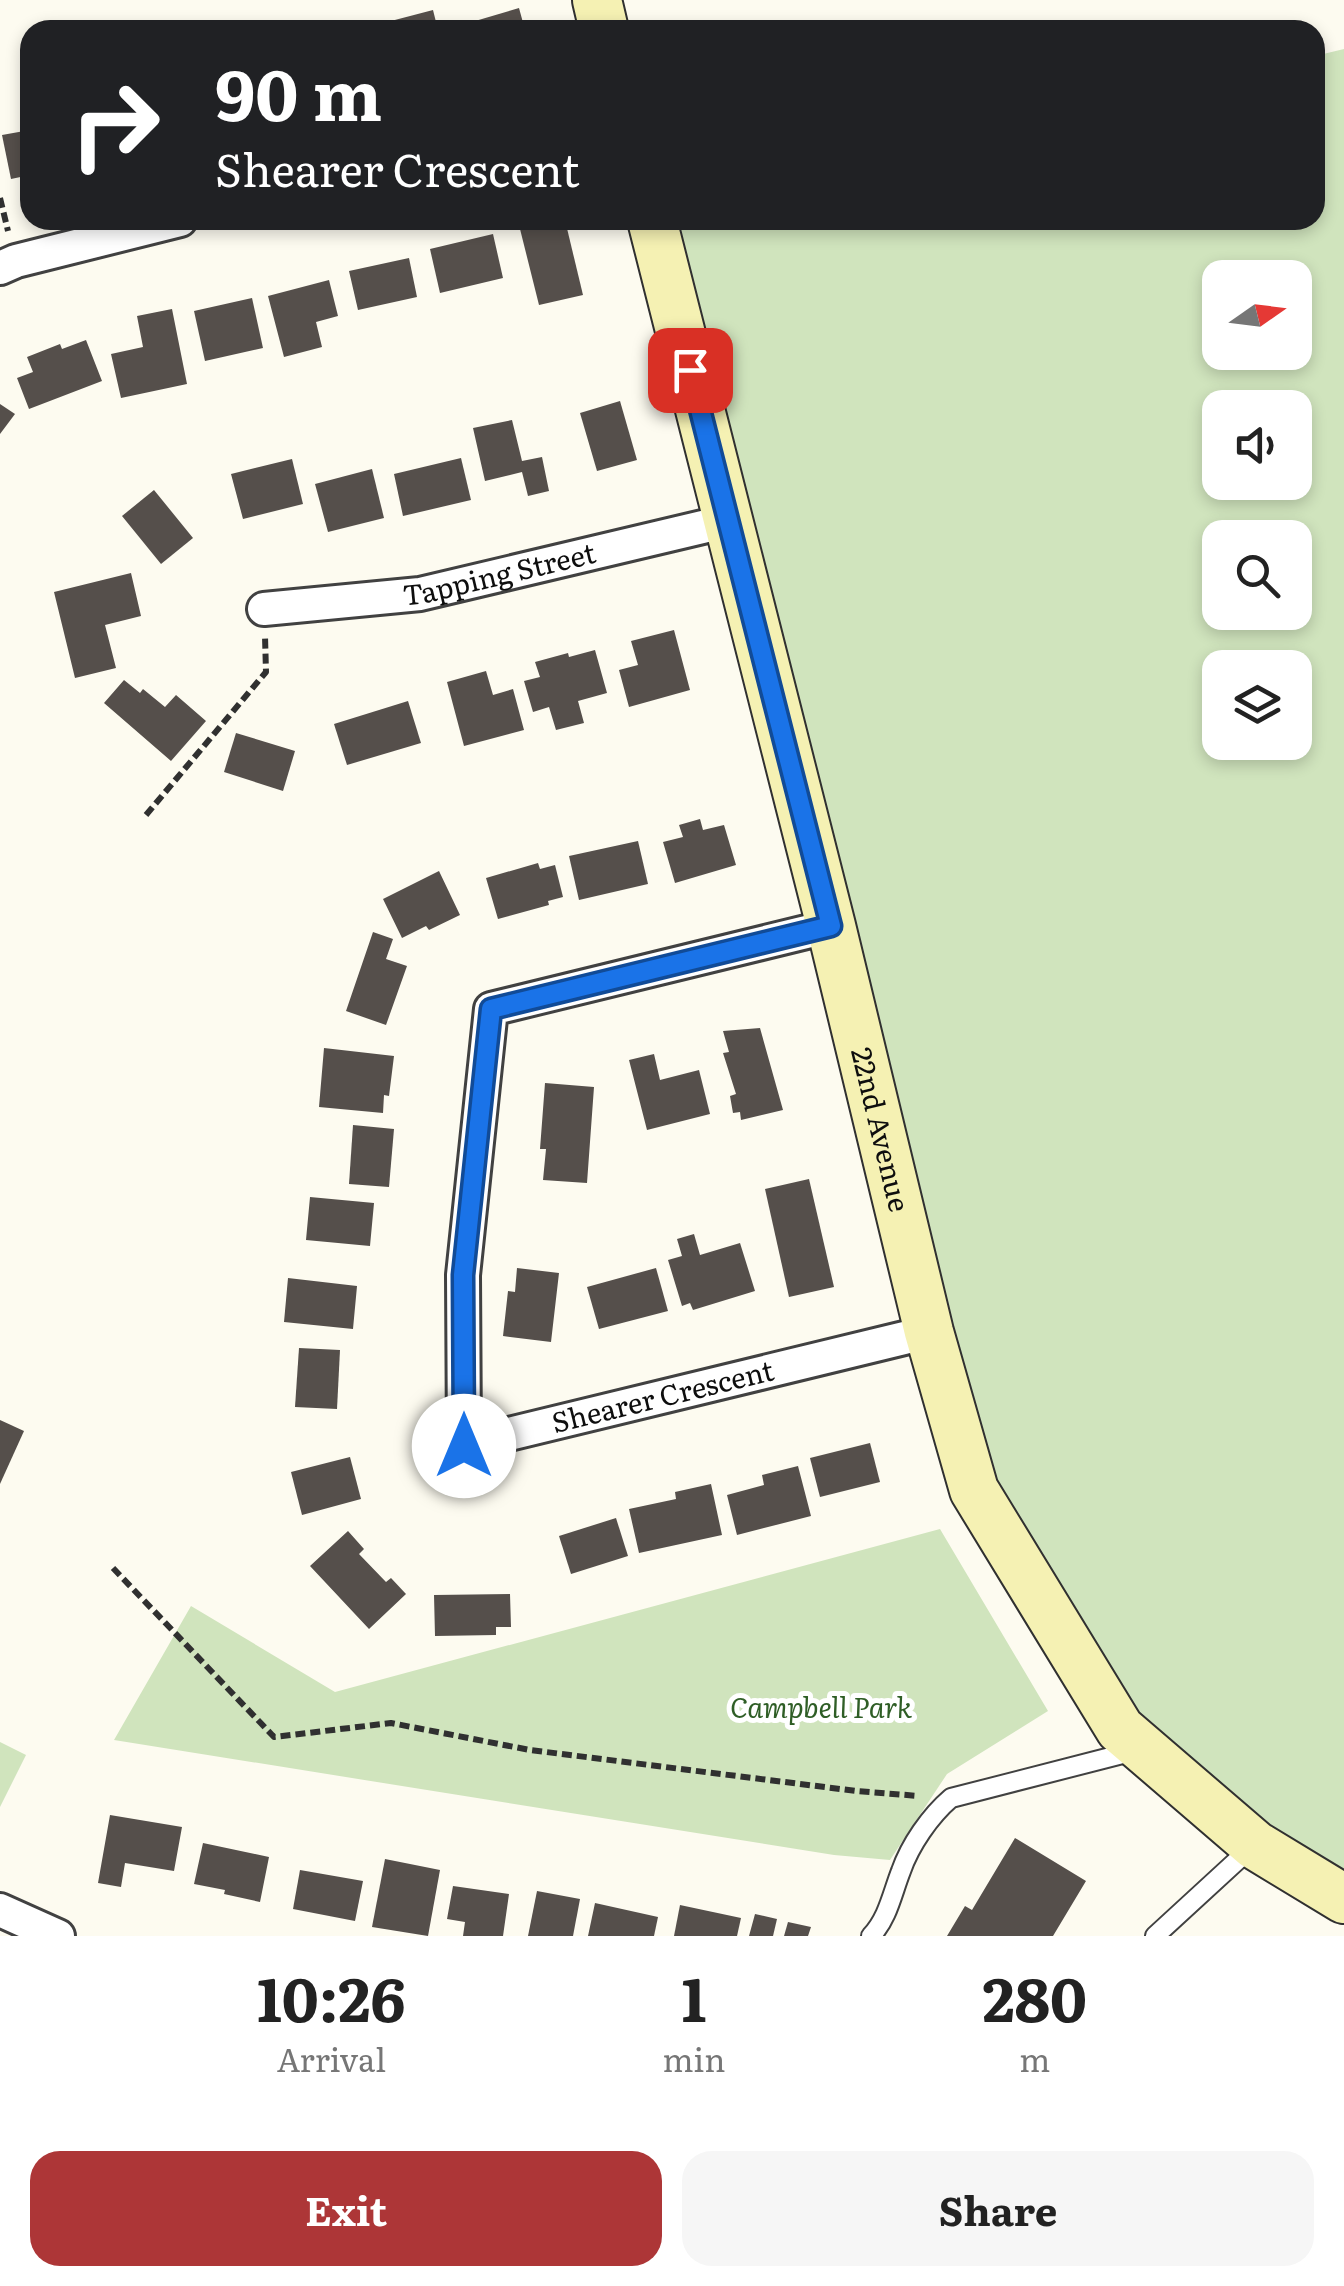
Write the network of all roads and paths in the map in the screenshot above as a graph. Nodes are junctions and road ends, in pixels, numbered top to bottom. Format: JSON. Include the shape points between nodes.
{"nodes":[{"id":1,"x":141,"y":230,"type":"edge"},
{"id":2,"x":655,"y":230,"type":"edge"},
{"id":3,"x":0,"y":268,"type":"edge"},
{"id":4,"x":728,"y":521,"type":"junction"},
{"id":5,"x":264,"y":609,"type":"joint"},
{"id":6,"x":146,"y":815,"type":"dead end"},
{"id":7,"x":831,"y":926,"type":"junction"},
{"id":8,"x":929,"y":1332,"type":"junction"},
{"id":9,"x":113,"y":1568,"type":"dead end"},
{"id":10,"x":1143,"y":1749,"type":"junction"},
{"id":11,"x":950,"y":1798,"type":"junction"},
{"id":12,"x":1254,"y":1845,"type":"junction"},
{"id":13,"x":1344,"y":1899,"type":"edge"},
{"id":14,"x":0,"y":1910,"type":"edge"},
{"id":15,"x":58,"y":1936,"type":"edge"},
{"id":16,"x":871,"y":1936,"type":"edge"},
{"id":17,"x":1155,"y":1936,"type":"edge"}],
"edges":[{"from":1,"to":3,"type":"street"},
{"from":2,"to":4,"type":"street","name":"22nd Avenue"},
{"from":4,"to":5,"type":"street","name":"Tapping Street","via":[[420,594]]},
{"from":4,"to":7,"type":"street","name":"22nd Avenue"},
{"from":5,"to":6,"type":"path","via":[[266,672]]},
{"from":7,"to":8,"type":"street","name":"22nd Avenue"},
{"from":7,"to":8,"type":"street","name":"Shearer Crescent","via":[[491,1009],[463,1275],[464,1446]]},
{"from":8,"to":10,"type":"street","name":"22nd Avenue","via":[[974,1490],[1120,1729]]},
{"from":9,"to":11,"type":"path","via":[[274,1736],[391,1724],[530,1750]]},
{"from":10,"to":11,"type":"lane"},
{"from":10,"to":12,"type":"street","name":"22nd Avenue"},
{"from":11,"to":16,"type":"lane","via":[[902,1865],[882,1924]]},
{"from":12,"to":13,"type":"street","name":"22nd Avenue"},
{"from":12,"to":17,"type":"lane"},
{"from":14,"to":15,"type":"street"}]}
